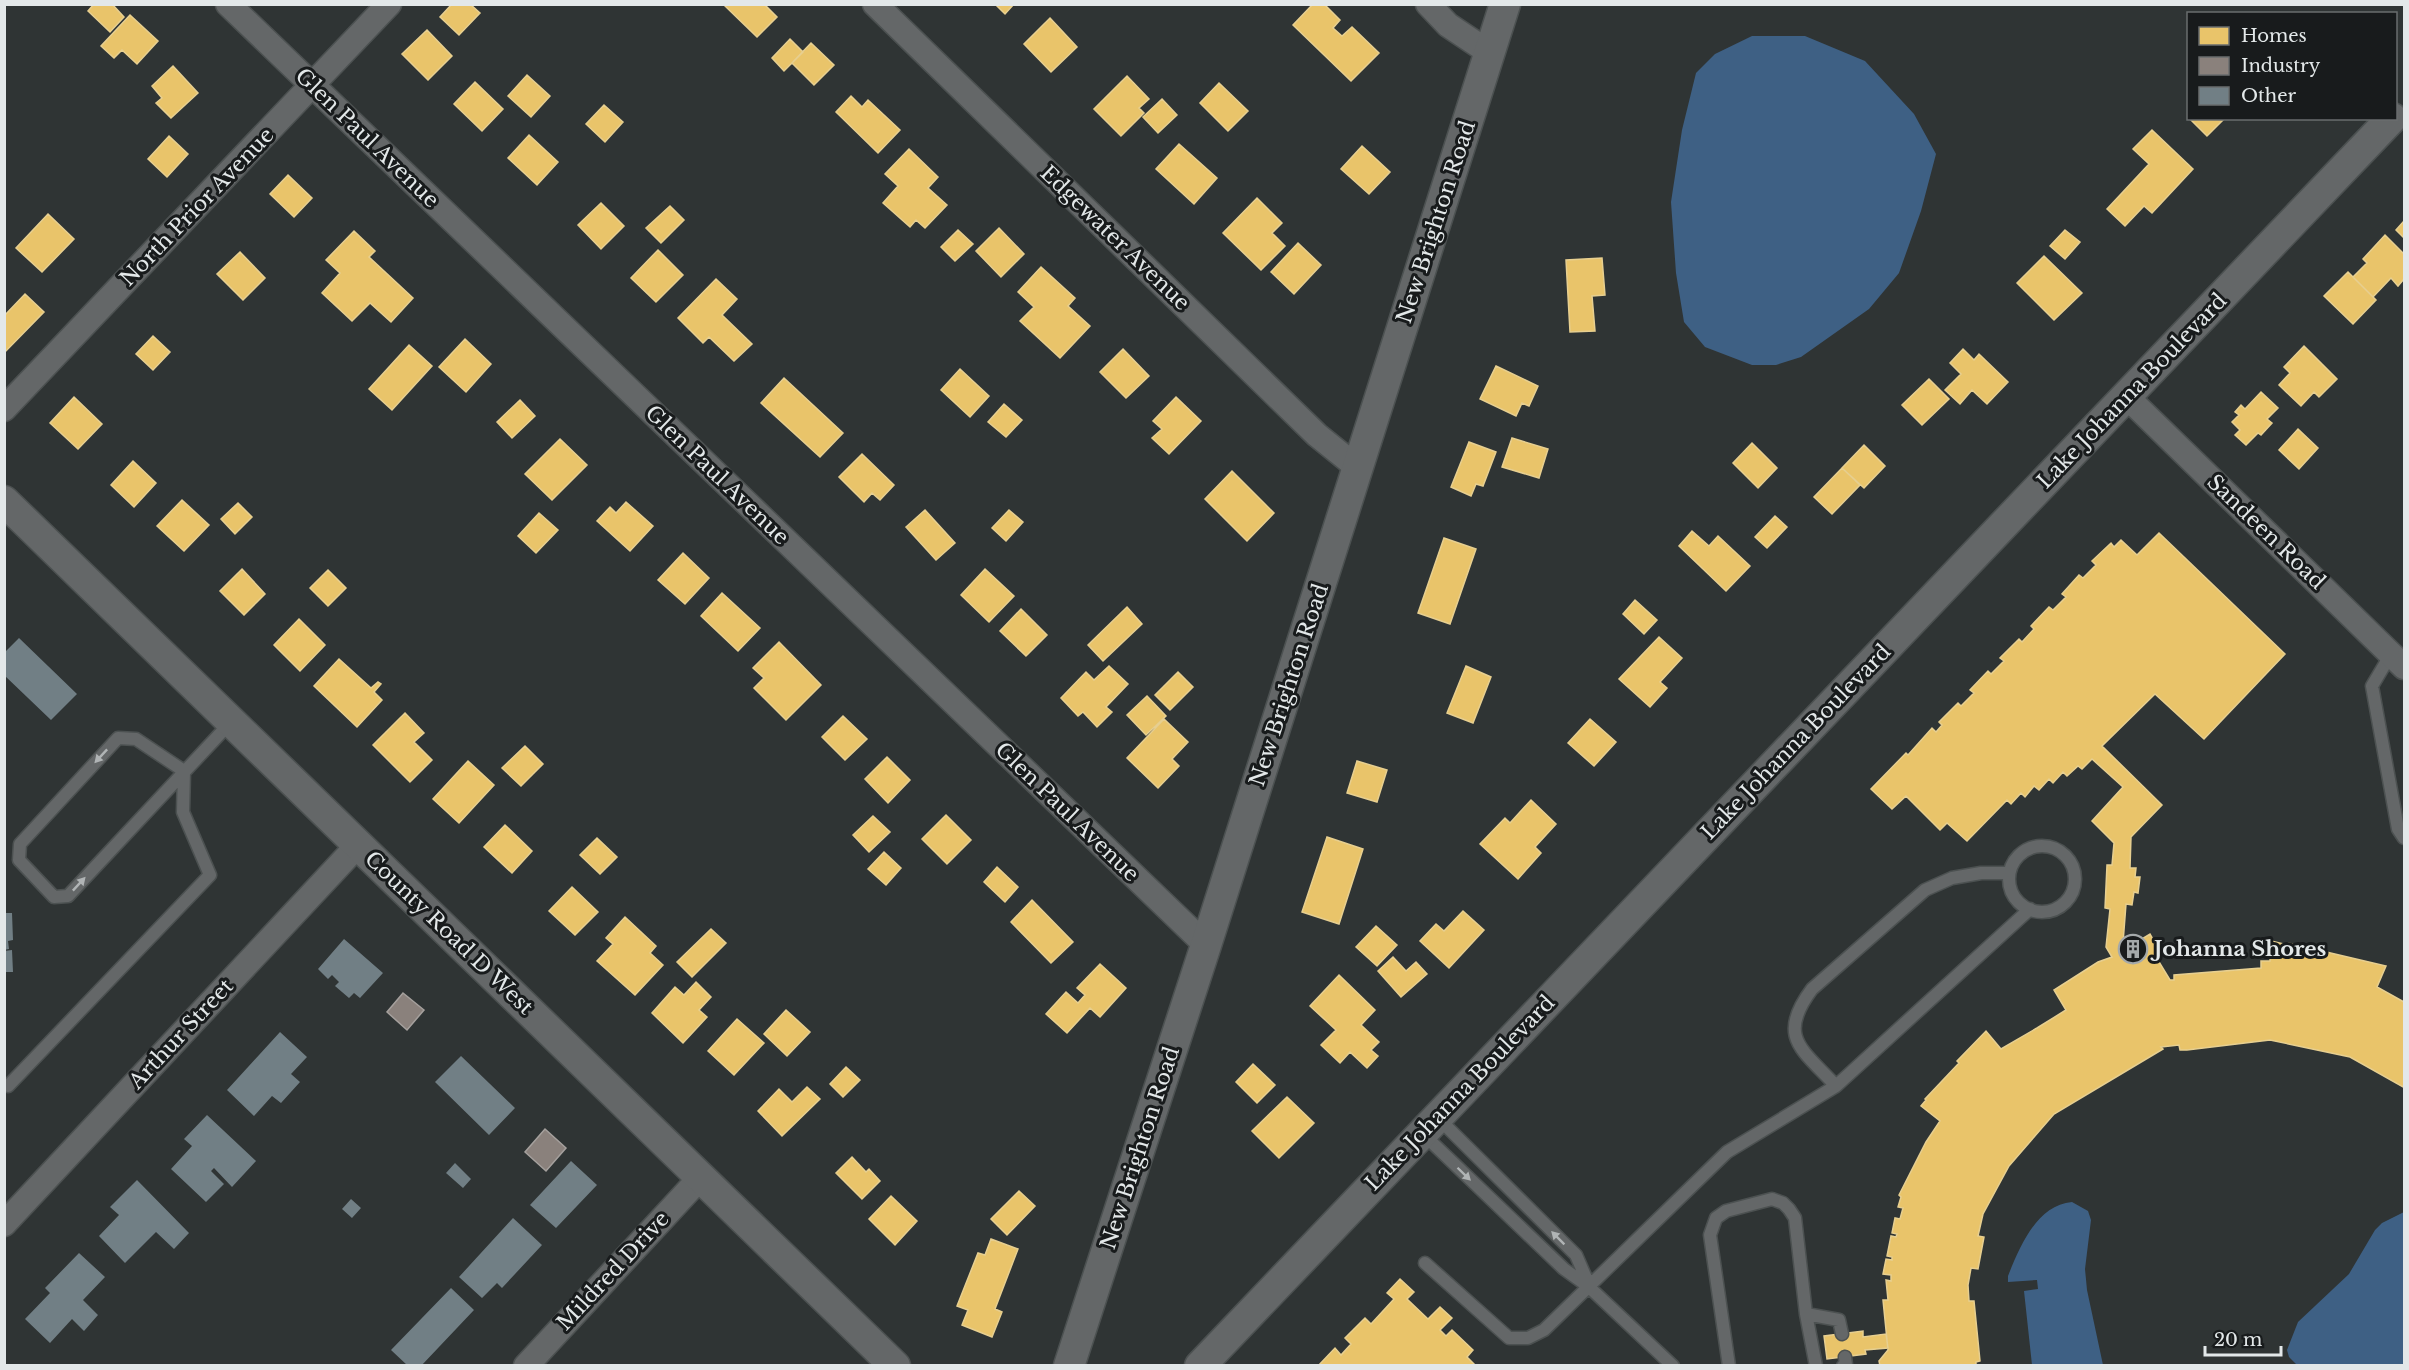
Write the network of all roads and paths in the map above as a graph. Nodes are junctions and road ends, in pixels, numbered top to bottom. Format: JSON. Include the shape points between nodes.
{"nodes":[{"id":1,"x":228,"y":4,"type":"edge"},
{"id":2,"x":390,"y":4,"type":"edge"},
{"id":3,"x":875,"y":4,"type":"edge"},
{"id":4,"x":1428,"y":4,"type":"edge"},
{"id":5,"x":1506,"y":4,"type":"edge"},
{"id":6,"x":1490,"y":53,"type":"junction"},
{"id":7,"x":312,"y":86,"type":"junction"},
{"id":8,"x":2390,"y":120,"type":"edge"},
{"id":9,"x":2127,"y":397,"type":"junction"},
{"id":10,"x":4,"y":409,"type":"edge"},
{"id":11,"x":1358,"y":468,"type":"junction"},
{"id":12,"x":4,"y":501,"type":"edge"},
{"id":13,"x":2398,"y":661,"type":"edge"},
{"id":14,"x":232,"y":721,"type":"junction"},
{"id":15,"x":184,"y":771,"type":"junction"},
{"id":16,"x":2404,"y":838,"type":"edge"},
{"id":17,"x":358,"y":845,"type":"junction"},
{"id":18,"x":2009,"y":873,"type":"junction"},
{"id":19,"x":2030,"y":909,"type":"junction"},
{"id":20,"x":1206,"y":945,"type":"junction"},
{"id":21,"x":8,"y":1086,"type":"dead end"},
{"id":22,"x":1836,"y":1086,"type":"junction"},
{"id":23,"x":1430,"y":1125,"type":"junction"},
{"id":24,"x":701,"y":1177,"type":"junction"},
{"id":25,"x":4,"y":1224,"type":"edge"},
{"id":26,"x":1425,"y":1263,"type":"dead end"},
{"id":27,"x":1589,"y":1287,"type":"junction"},
{"id":28,"x":1806,"y":1314,"type":"junction"},
{"id":29,"x":1842,"y":1334,"type":"dead end"},
{"id":30,"x":525,"y":1365,"type":"edge"},
{"id":31,"x":895,"y":1365,"type":"edge"},
{"id":32,"x":1069,"y":1365,"type":"edge"},
{"id":33,"x":1200,"y":1365,"type":"edge"},
{"id":34,"x":1673,"y":1365,"type":"edge"},
{"id":35,"x":1729,"y":1365,"type":"edge"},
{"id":36,"x":1816,"y":1365,"type":"edge"}],
"edges":[{"from":1,"to":7,"type":"street","name":"Glen Paul Avenue"},
{"from":2,"to":7,"type":"street","name":"North Prior Avenue"},
{"from":3,"to":11,"type":"street","name":"Edgewater Avenue","via":[[1317,435]]},
{"from":4,"to":6,"type":"street","via":[[1448,24]]},
{"from":5,"to":6,"type":"street","name":"New Brighton Road"},
{"from":6,"to":11,"type":"street","name":"New Brighton Road"},
{"from":7,"to":10,"type":"street","name":"North Prior Avenue"},
{"from":7,"to":20,"type":"street","name":"Glen Paul Avenue"},
{"from":8,"to":9,"type":"street","name":"Lake Johanna Boulevard"},
{"from":9,"to":13,"type":"street","name":"Sandeen Road"},
{"from":9,"to":23,"type":"street","name":"Lake Johanna Boulevard"},
{"from":11,"to":20,"type":"street","name":"New Brighton Road"},
{"from":12,"to":14,"type":"street","name":"County Road D West"},
{"from":13,"to":16,"type":"lane","via":[[2372,686],[2398,829]]},
{"from":14,"to":15,"type":"lane"},
{"from":14,"to":17,"type":"street","name":"County Road D West"},
{"from":15,"to":15,"type":"lane","one_way":true,"via":[[136,739],[118,738],[20,844],[19,860],[54,897],[68,896]]},
{"from":15,"to":21,"type":"lane","via":[[183,812],[210,875]]},
{"from":17,"to":24,"type":"street","name":"County Road D West"},
{"from":17,"to":25,"type":"street","name":"Arthur Street"},
{"from":18,"to":19,"type":"lane","via":[[2013,894]]},
{"from":18,"to":19,"type":"lane","via":[[2014,860],[2035,846],[2044,845],[2060,852],[2071,865],[2074,881],[2065,902],[2052,910]]},
{"from":18,"to":22,"type":"lane","via":[[1960,876],[1925,890],[1812,989],[1799,1006],[1794,1025],[1796,1041]]},
{"from":19,"to":22,"type":"lane"},
{"from":20,"to":32,"type":"street","name":"New Brighton Road"},
{"from":22,"to":27,"type":"lane","via":[[1727,1152]]},
{"from":23,"to":27,"type":"lane","one_way":true,"via":[[1564,1269]]},
{"from":27,"to":23,"type":"lane","one_way":true,"via":[[1576,1256]]},
{"from":23,"to":33,"type":"street","name":"Lake Johanna Boulevard"},
{"from":24,"to":30,"type":"street","name":"Mildred Drive"},
{"from":24,"to":31,"type":"street","name":"County Road D West"},
{"from":26,"to":27,"type":"lane","via":[[1509,1338],[1528,1338],[1544,1330]]},
{"from":27,"to":34,"type":"lane"},
{"from":28,"to":29,"type":"lane","via":[[1839,1320]]},
{"from":28,"to":35,"type":"lane","via":[[1795,1218],[1789,1209],[1772,1199],[1722,1213],[1710,1235]]},
{"from":28,"to":36,"type":"lane"}]}
